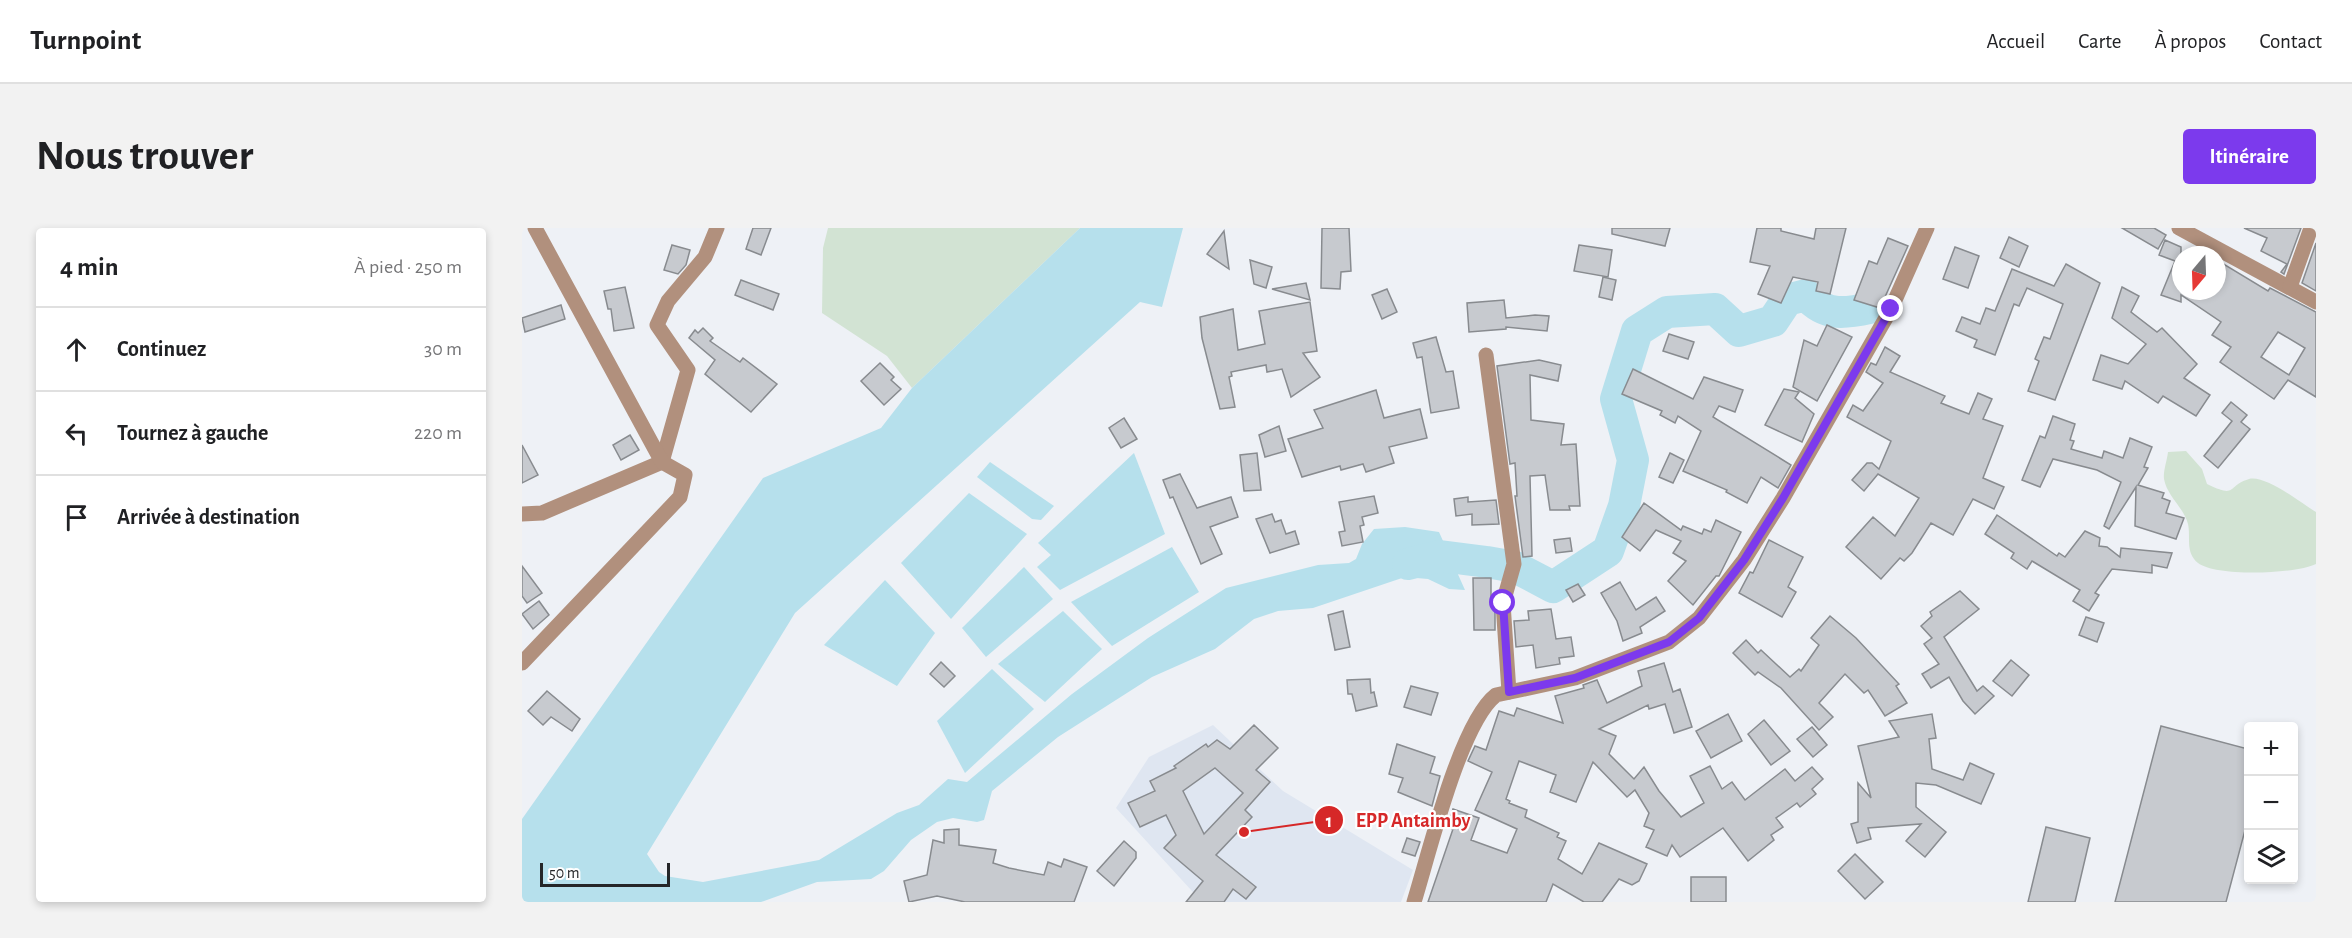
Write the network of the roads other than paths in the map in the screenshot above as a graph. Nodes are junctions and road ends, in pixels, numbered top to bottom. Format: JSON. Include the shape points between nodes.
{"nodes":[{"id":1,"x":535,"y":228,"type":"edge"},
{"id":2,"x":717,"y":228,"type":"edge"},
{"id":3,"x":1927,"y":228,"type":"edge"},
{"id":4,"x":2311,"y":228,"type":"edge"},
{"id":5,"x":2183,"y":229,"type":"edge"},
{"id":6,"x":2290,"y":287,"type":"junction"},
{"id":7,"x":2316,"y":302,"type":"edge"},
{"id":8,"x":1486,"y":355,"type":"dead end"},
{"id":9,"x":662,"y":462,"type":"junction"},
{"id":10,"x":522,"y":514,"type":"edge"},
{"id":11,"x":522,"y":663,"type":"edge"},
{"id":12,"x":1509,"y":692,"type":"junction"},
{"id":13,"x":1413,"y":902,"type":"edge"}],
"edges":[{"from":1,"to":9,"type":"street"},
{"from":2,"to":9,"type":"street","via":[[705,257],[668,301],[657,325],[688,370]]},
{"from":3,"to":12,"type":"street","via":[[1894,304],[1783,498],[1744,560],[1699,618],[1669,642],[1575,678]]},
{"from":4,"to":6,"type":"street"},
{"from":5,"to":6,"type":"street"},
{"from":6,"to":7,"type":"street"},
{"from":8,"to":12,"type":"street","via":[[1513,567],[1503,603]]},
{"from":9,"to":10,"type":"street","via":[[542,513]]},
{"from":9,"to":11,"type":"street","via":[[685,475],[680,497]]},
{"from":12,"to":13,"type":"street","via":[[1496,695],[1477,715],[1455,769]]}]}
